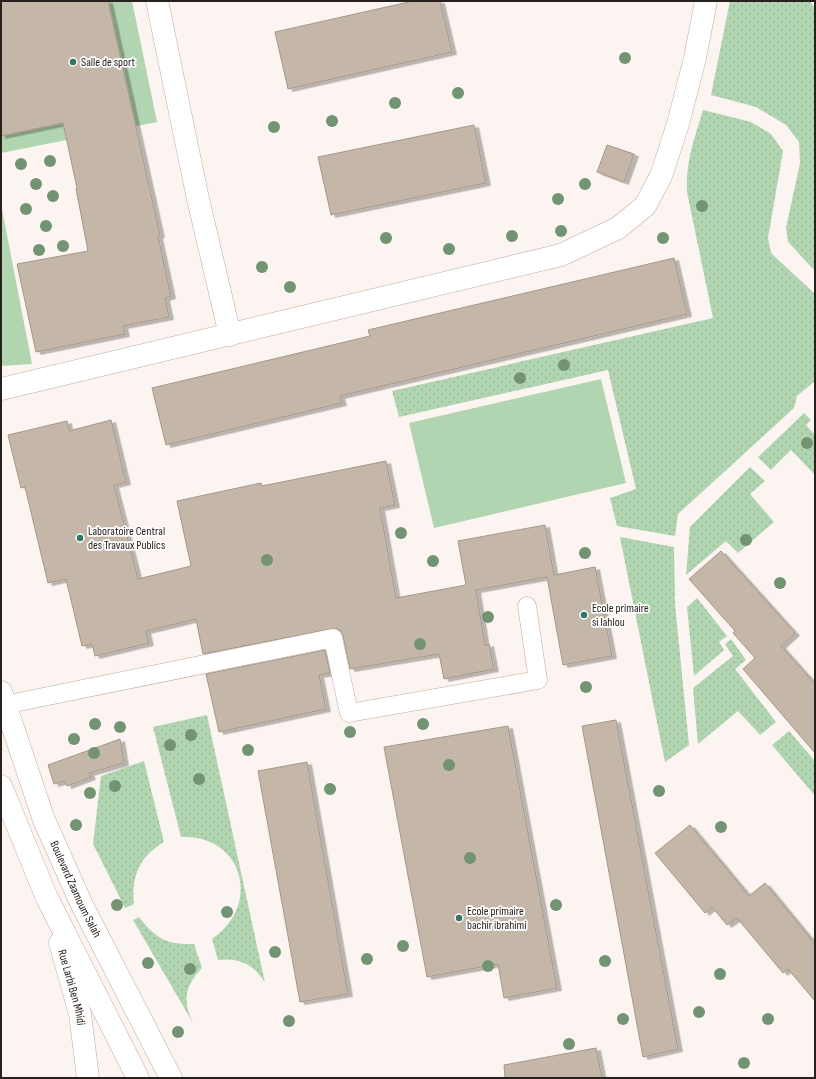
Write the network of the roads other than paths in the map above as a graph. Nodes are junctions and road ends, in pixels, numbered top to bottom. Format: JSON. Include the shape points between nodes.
{"nodes":[{"id":1,"x":157,"y":1,"type":"edge"},
{"id":2,"x":706,"y":1,"type":"edge"},
{"id":3,"x":230,"y":334,"type":"junction"},
{"id":4,"x":1,"y":390,"type":"edge"},
{"id":5,"x":526,"y":606,"type":"dead end"},
{"id":6,"x":3,"y":698,"type":"edge"},
{"id":7,"x":1,"y":786,"type":"edge"},
{"id":8,"x":47,"y":898,"type":"junction"},
{"id":9,"x":88,"y":1078,"type":"edge"},
{"id":10,"x":138,"y":1078,"type":"edge"},
{"id":11,"x":171,"y":1078,"type":"edge"}],
"edges":[{"from":1,"to":3,"type":"street","via":[[198,199]]},
{"from":2,"to":3,"type":"street","via":[[686,94],[661,176],[645,206],[618,228],[561,255]]},
{"from":3,"to":4,"type":"street"},
{"from":5,"to":6,"type":"lane","via":[[538,680],[348,713],[333,638]]},
{"from":6,"to":11,"type":"street","name":"Boulevard Zaamoum Salah","via":[[44,820],[82,905]]},
{"from":7,"to":8,"type":"street"},
{"from":8,"to":9,"type":"street","name":"Rue Larbi Ben Mhidi","via":[[80,1014]]},
{"from":8,"to":10,"type":"street"}]}
